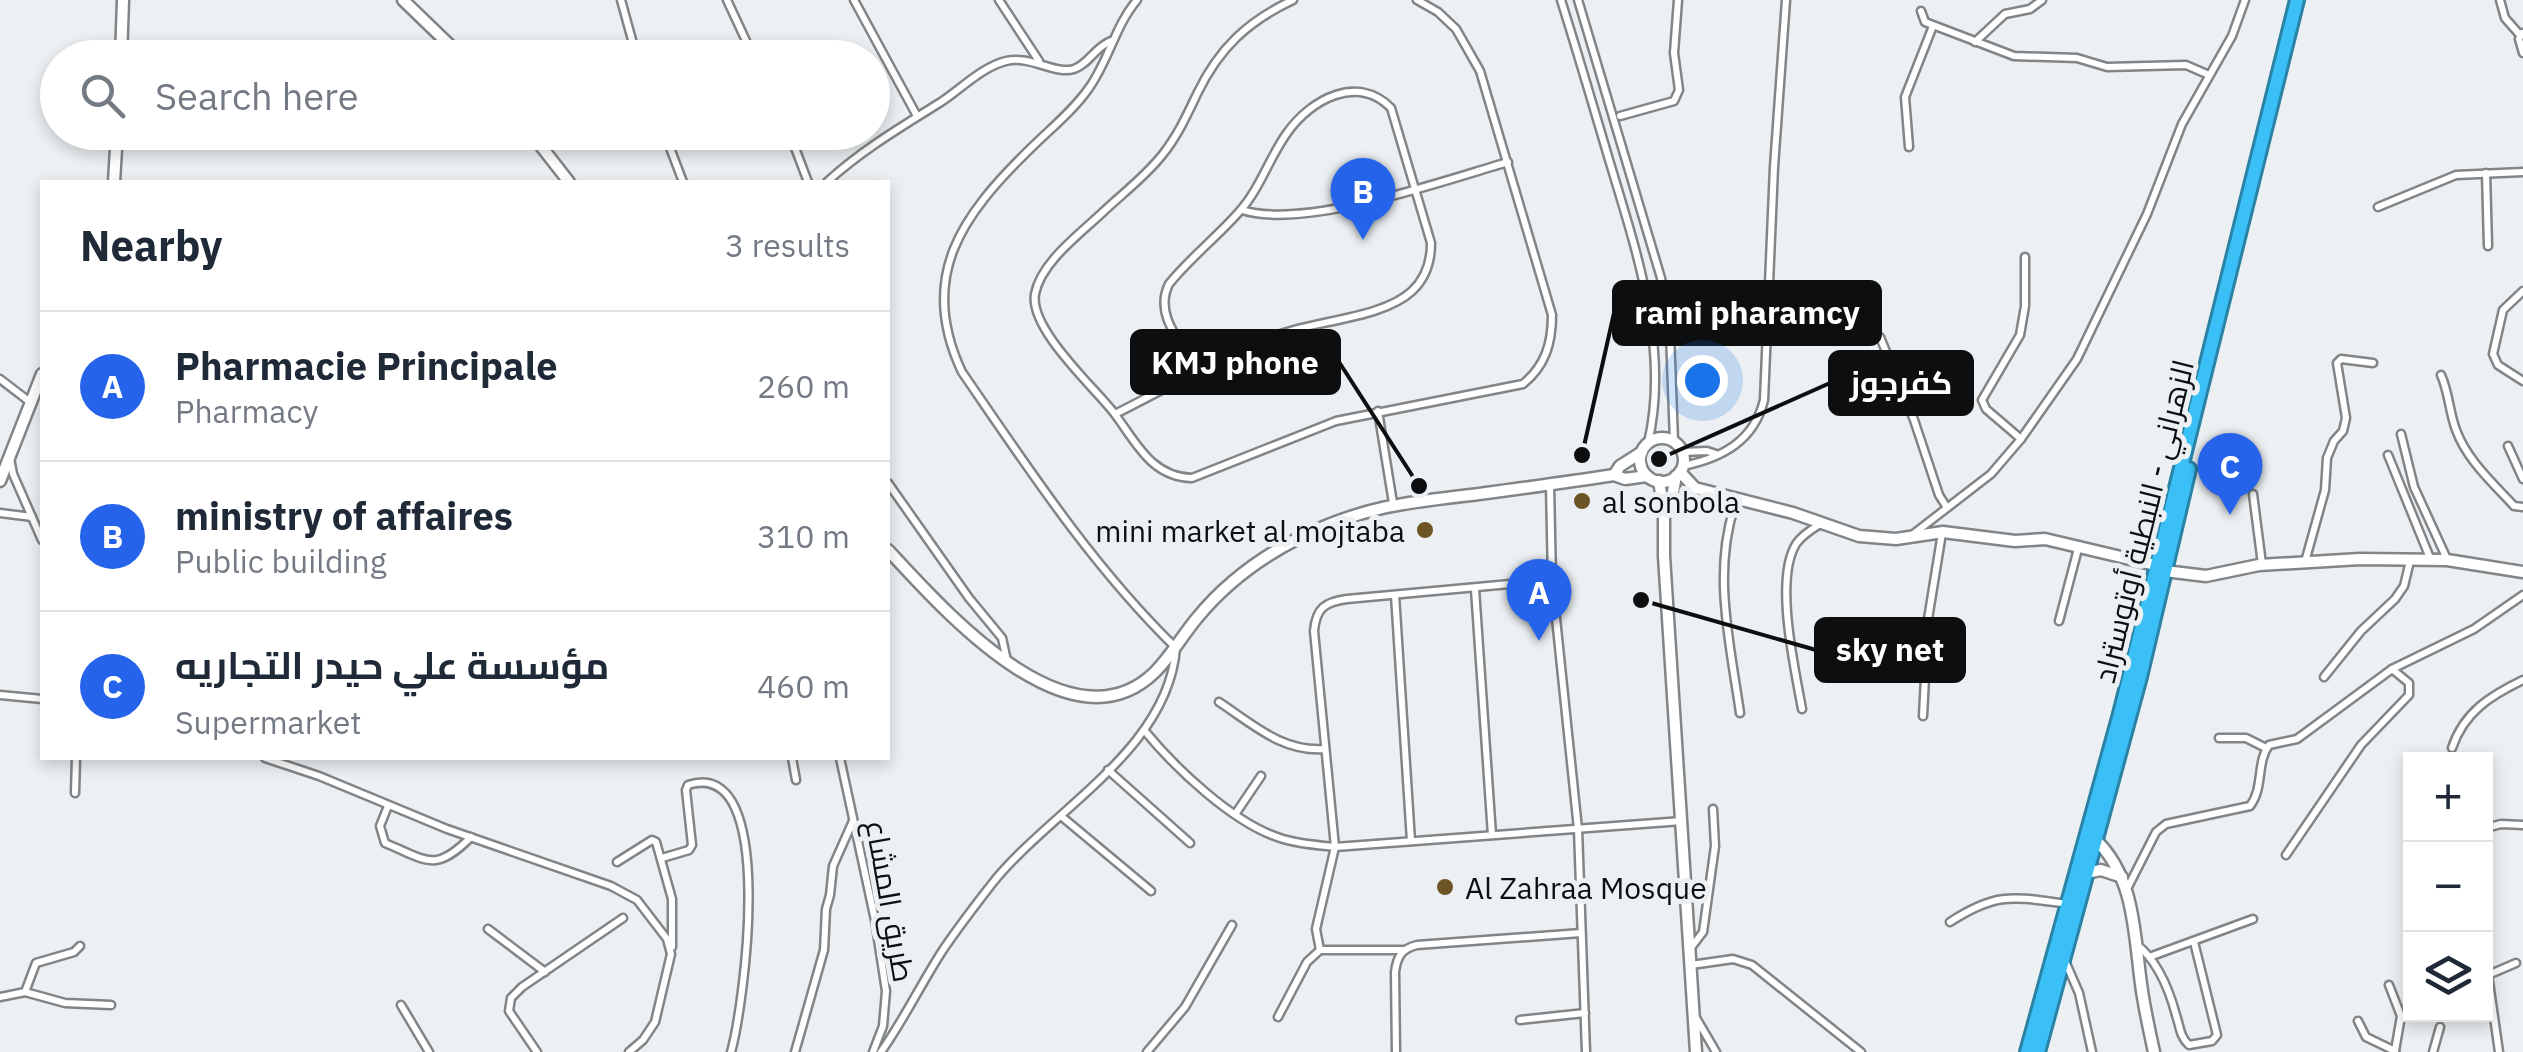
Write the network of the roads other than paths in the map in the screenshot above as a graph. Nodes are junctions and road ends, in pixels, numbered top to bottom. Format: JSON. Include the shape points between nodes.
{"nodes":[{"id":1,"x":123,"y":0,"type":"edge"},
{"id":2,"x":404,"y":0,"type":"edge"},
{"id":3,"x":620,"y":0,"type":"edge"},
{"id":4,"x":727,"y":0,"type":"edge"},
{"id":5,"x":854,"y":0,"type":"edge"},
{"id":6,"x":999,"y":0,"type":"edge"},
{"id":7,"x":1137,"y":0,"type":"edge"},
{"id":8,"x":1294,"y":0,"type":"edge"},
{"id":9,"x":1417,"y":0,"type":"edge"},
{"id":10,"x":1562,"y":0,"type":"edge"},
{"id":11,"x":1578,"y":0,"type":"edge"},
{"id":12,"x":1678,"y":0,"type":"edge"},
{"id":13,"x":1786,"y":0,"type":"edge"},
{"id":14,"x":2042,"y":0,"type":"edge"},
{"id":15,"x":2245,"y":0,"type":"edge"},
{"id":16,"x":2298,"y":0,"type":"edge"},
{"id":17,"x":2305,"y":0,"type":"edge"},
{"id":18,"x":2500,"y":0,"type":"edge"},
{"id":19,"x":1921,"y":11,"type":"dead end"},
{"id":20,"x":1933,"y":26,"type":"junction"},
{"id":21,"x":2522,"y":34,"type":"edge"},
{"id":22,"x":122,"y":40,"type":"edge"},
{"id":23,"x":445,"y":40,"type":"edge"},
{"id":24,"x":632,"y":40,"type":"edge"},
{"id":25,"x":746,"y":40,"type":"edge"},
{"id":26,"x":876,"y":40,"type":"edge"},
{"id":27,"x":1112,"y":40,"type":"junction"},
{"id":28,"x":1974,"y":42,"type":"junction"},
{"id":29,"x":2523,"y":53,"type":"edge"},
{"id":30,"x":1041,"y":62,"type":"junction"},
{"id":31,"x":890,"y":66,"type":"edge"},
{"id":32,"x":2209,"y":75,"type":"junction"},
{"id":33,"x":917,"y":116,"type":"junction"},
{"id":34,"x":1620,"y":116,"type":"dead end"},
{"id":35,"x":890,"y":133,"type":"edge"},
{"id":36,"x":1909,"y":148,"type":"dead end"},
{"id":37,"x":116,"y":150,"type":"edge"},
{"id":38,"x":544,"y":150,"type":"edge"},
{"id":39,"x":671,"y":150,"type":"edge"},
{"id":40,"x":796,"y":150,"type":"edge"},
{"id":41,"x":865,"y":150,"type":"edge"},
{"id":42,"x":1508,"y":162,"type":"junction"},
{"id":43,"x":2523,"y":172,"type":"edge"},
{"id":44,"x":2486,"y":173,"type":"junction"},
{"id":45,"x":114,"y":180,"type":"edge"},
{"id":46,"x":567,"y":180,"type":"edge"},
{"id":47,"x":682,"y":180,"type":"edge"},
{"id":48,"x":807,"y":180,"type":"edge"},
{"id":49,"x":829,"y":180,"type":"edge"},
{"id":50,"x":1418,"y":189,"type":"junction"},
{"id":51,"x":2378,"y":207,"type":"dead end"},
{"id":52,"x":1242,"y":210,"type":"junction"},
{"id":53,"x":1648,"y":231,"type":"junction"},
{"id":54,"x":1632,"y":236,"type":"junction"},
{"id":55,"x":2488,"y":246,"type":"dead end"},
{"id":56,"x":2025,"y":258,"type":"dead end"},
{"id":57,"x":2523,"y":290,"type":"edge"},
{"id":58,"x":1880,"y":337,"type":"dead end"},
{"id":59,"x":2373,"y":363,"type":"dead end"},
{"id":60,"x":1199,"y":372,"type":"junction"},
{"id":61,"x":2442,"y":375,"type":"dead end"},
{"id":62,"x":0,"y":379,"type":"edge"},
{"id":63,"x":40,"y":379,"type":"edge"},
{"id":64,"x":2523,"y":381,"type":"edge"},
{"id":65,"x":30,"y":402,"type":"junction"},
{"id":66,"x":1378,"y":412,"type":"junction"},
{"id":67,"x":1114,"y":414,"type":"junction"},
{"id":68,"x":2400,"y":434,"type":"dead end"},
{"id":69,"x":2022,"y":439,"type":"junction"},
{"id":70,"x":1674,"y":442,"type":"junction"},
{"id":71,"x":2508,"y":446,"type":"dead end"},
{"id":72,"x":1645,"y":448,"type":"junction"},
{"id":73,"x":1682,"y":452,"type":"junction"},
{"id":74,"x":10,"y":454,"type":"junction"},
{"id":75,"x":1717,"y":455,"type":"junction"},
{"id":76,"x":2388,"y":456,"type":"dead end"},
{"id":77,"x":1680,"y":472,"type":"junction"},
{"id":78,"x":1614,"y":475,"type":"junction"},
{"id":79,"x":1653,"y":478,"type":"junction"},
{"id":80,"x":2523,"y":479,"type":"edge"},
{"id":81,"x":0,"y":481,"type":"edge"},
{"id":82,"x":1550,"y":484,"type":"junction"},
{"id":83,"x":890,"y":486,"type":"edge"},
{"id":84,"x":2253,"y":494,"type":"dead end"},
{"id":85,"x":1738,"y":498,"type":"junction"},
{"id":86,"x":1393,"y":503,"type":"junction"},
{"id":87,"x":1946,"y":506,"type":"junction"},
{"id":88,"x":2523,"y":507,"type":"edge"},
{"id":89,"x":0,"y":512,"type":"edge"},
{"id":90,"x":1664,"y":512,"type":"junction"},
{"id":91,"x":32,"y":517,"type":"junction"},
{"id":92,"x":1820,"y":524,"type":"junction"},
{"id":93,"x":1942,"y":532,"type":"junction"},
{"id":94,"x":40,"y":535,"type":"edge"},
{"id":95,"x":1911,"y":536,"type":"junction"},
{"id":96,"x":2079,"y":545,"type":"junction"},
{"id":97,"x":890,"y":552,"type":"edge"},
{"id":98,"x":2410,"y":560,"type":"junction"},
{"id":99,"x":2431,"y":560,"type":"junction"},
{"id":100,"x":2447,"y":560,"type":"junction"},
{"id":101,"x":2304,"y":562,"type":"junction"},
{"id":102,"x":2262,"y":565,"type":"junction"},
{"id":103,"x":2160,"y":568,"type":"junction"},
{"id":104,"x":2523,"y":572,"type":"edge"},
{"id":105,"x":1552,"y":580,"type":"junction"},
{"id":106,"x":1475,"y":589,"type":"junction"},
{"id":107,"x":2523,"y":595,"type":"edge"},
{"id":108,"x":1395,"y":596,"type":"junction"},
{"id":109,"x":2060,"y":621,"type":"dead end"},
{"id":110,"x":1176,"y":648,"type":"junction"},
{"id":111,"x":1008,"y":663,"type":"junction"},
{"id":112,"x":2392,"y":669,"type":"junction"},
{"id":113,"x":2324,"y":677,"type":"dead end"},
{"id":114,"x":2523,"y":680,"type":"edge"},
{"id":115,"x":0,"y":695,"type":"edge"},
{"id":116,"x":40,"y":699,"type":"edge"},
{"id":117,"x":1219,"y":702,"type":"dead end"},
{"id":118,"x":1802,"y":709,"type":"dead end"},
{"id":119,"x":1740,"y":713,"type":"dead end"},
{"id":120,"x":1922,"y":716,"type":"dead end"},
{"id":121,"x":1144,"y":730,"type":"junction"},
{"id":122,"x":2219,"y":738,"type":"dead end"},
{"id":123,"x":2118,"y":739,"type":"junction"},
{"id":124,"x":2266,"y":748,"type":"junction"},
{"id":125,"x":2452,"y":748,"type":"dead end"},
{"id":126,"x":1325,"y":749,"type":"junction"},
{"id":127,"x":76,"y":760,"type":"edge"},
{"id":128,"x":272,"y":760,"type":"edge"},
{"id":129,"x":792,"y":760,"type":"edge"},
{"id":130,"x":840,"y":760,"type":"edge"},
{"id":131,"x":1108,"y":770,"type":"junction"},
{"id":132,"x":1261,"y":776,"type":"dead end"},
{"id":133,"x":796,"y":780,"type":"dead end"},
{"id":134,"x":75,"y":792,"type":"dead end"},
{"id":135,"x":388,"y":806,"type":"junction"},
{"id":136,"x":1713,"y":809,"type":"dead end"},
{"id":137,"x":1236,"y":813,"type":"junction"},
{"id":138,"x":1060,"y":816,"type":"junction"},
{"id":139,"x":854,"y":820,"type":"junction"},
{"id":140,"x":1682,"y":821,"type":"junction"},
{"id":141,"x":2523,"y":825,"type":"edge"},
{"id":142,"x":2493,"y":826,"type":"edge"},
{"id":143,"x":1578,"y":830,"type":"junction"},
{"id":144,"x":1492,"y":835,"type":"junction"},
{"id":145,"x":471,"y":837,"type":"junction"},
{"id":146,"x":2096,"y":839,"type":"junction"},
{"id":147,"x":1411,"y":841,"type":"junction"},
{"id":148,"x":1190,"y":843,"type":"dead end"},
{"id":149,"x":1335,"y":846,"type":"junction"},
{"id":150,"x":2286,"y":855,"type":"dead end"},
{"id":151,"x":662,"y":858,"type":"junction"},
{"id":152,"x":617,"y":862,"type":"dead end"},
{"id":153,"x":2086,"y":873,"type":"junction"},
{"id":154,"x":2122,"y":877,"type":"junction"},
{"id":155,"x":2127,"y":889,"type":"junction"},
{"id":156,"x":1152,"y":891,"type":"dead end"},
{"id":157,"x":2069,"y":904,"type":"junction"},
{"id":158,"x":623,"y":918,"type":"dead end"},
{"id":159,"x":2253,"y":919,"type":"dead end"},
{"id":160,"x":1950,"y":922,"type":"dead end"},
{"id":161,"x":1232,"y":925,"type":"dead end"},
{"id":162,"x":488,"y":929,"type":"dead end"},
{"id":163,"x":1581,"y":934,"type":"junction"},
{"id":164,"x":2194,"y":942,"type":"junction"},
{"id":165,"x":2135,"y":944,"type":"junction"},
{"id":166,"x":80,"y":946,"type":"dead end"},
{"id":167,"x":1320,"y":950,"type":"junction"},
{"id":168,"x":1403,"y":950,"type":"junction"},
{"id":169,"x":1689,"y":950,"type":"junction"},
{"id":170,"x":671,"y":954,"type":"junction"},
{"id":171,"x":2152,"y":956,"type":"junction"},
{"id":172,"x":2065,"y":960,"type":"junction"},
{"id":173,"x":2516,"y":963,"type":"dead end"},
{"id":174,"x":1690,"y":966,"type":"junction"},
{"id":175,"x":544,"y":972,"type":"junction"},
{"id":176,"x":2493,"y":973,"type":"edge"},
{"id":177,"x":2388,"y":985,"type":"dead end"},
{"id":178,"x":25,"y":992,"type":"junction"},
{"id":179,"x":0,"y":997,"type":"edge"},
{"id":180,"x":401,"y":1005,"type":"dead end"},
{"id":181,"x":111,"y":1006,"type":"dead end"},
{"id":182,"x":1585,"y":1013,"type":"junction"},
{"id":183,"x":1694,"y":1014,"type":"junction"},
{"id":184,"x":1278,"y":1017,"type":"dead end"},
{"id":185,"x":2493,"y":1017,"type":"edge"},
{"id":186,"x":1520,"y":1020,"type":"dead end"},
{"id":187,"x":2358,"y":1021,"type":"dead end"},
{"id":188,"x":2440,"y":1027,"type":"dead end"},
{"id":189,"x":2395,"y":1051,"type":"edge"},
{"id":190,"x":429,"y":1052,"type":"edge"},
{"id":191,"x":536,"y":1052,"type":"edge"},
{"id":192,"x":630,"y":1052,"type":"edge"},
{"id":193,"x":731,"y":1052,"type":"edge"},
{"id":194,"x":794,"y":1052,"type":"edge"},
{"id":195,"x":874,"y":1052,"type":"edge"},
{"id":196,"x":881,"y":1052,"type":"edge"},
{"id":197,"x":1148,"y":1052,"type":"edge"},
{"id":198,"x":1396,"y":1052,"type":"edge"},
{"id":199,"x":1586,"y":1052,"type":"edge"},
{"id":200,"x":1696,"y":1052,"type":"edge"},
{"id":201,"x":1716,"y":1052,"type":"edge"},
{"id":202,"x":1861,"y":1052,"type":"edge"},
{"id":203,"x":2028,"y":1052,"type":"edge"},
{"id":204,"x":2038,"y":1052,"type":"edge"},
{"id":205,"x":2092,"y":1052,"type":"edge"},
{"id":206,"x":2154,"y":1052,"type":"edge"},
{"id":207,"x":2433,"y":1052,"type":"edge"},
{"id":208,"x":2498,"y":1052,"type":"edge"}],
"edges":[{"from":1,"to":22,"type":"street"},
{"from":2,"to":23,"type":"street"},
{"from":3,"to":24,"type":"street"},
{"from":4,"to":25,"type":"street"},
{"from":5,"to":26,"type":"street"},
{"from":6,"to":30,"type":"street"},
{"from":7,"to":27,"type":"street"},
{"from":8,"to":67,"type":"street","via":[[1241,31],[1164,153],[1063,252],[1035,294],[1040,320],[1055,344]]},
{"from":9,"to":42,"type":"street","via":[[1438,12],[1468,47]]},
{"from":10,"to":54,"type":"street"},
{"from":11,"to":53,"type":"street"},
{"from":12,"to":34,"type":"street","via":[[1674,101]]},
{"from":13,"to":75,"type":"street","via":[[1764,400],[1749,435]]},
{"from":14,"to":28,"type":"street","via":[[2005,14]]},
{"from":15,"to":32,"type":"street"},
{"from":16,"to":103,"type":"highway","name":"الزهراني - النبطية أوتوستراد"},
{"from":17,"to":103,"type":"highway","name":"الزهراني - النبطية أوتوستراد"},
{"from":18,"to":21,"type":"street"},
{"from":19,"to":20,"type":"street"},
{"from":20,"to":28,"type":"street"},
{"from":20,"to":36,"type":"street","via":[[1906,97]]},
{"from":21,"to":29,"type":"street"},
{"from":27,"to":30,"type":"street","via":[[1076,68]]},
{"from":27,"to":110,"type":"street","via":[[1089,88],[1004,175],[960,233],[948,259],[943,317],[962,372],[1036,480]]},
{"from":28,"to":32,"type":"street","via":[[2014,56],[2076,58],[2107,67],[2186,65]]},
{"from":30,"to":33,"type":"street","via":[[1000,63]]},
{"from":31,"to":33,"type":"street"},
{"from":32,"to":69,"type":"street","via":[[2094,326]]},
{"from":33,"to":35,"type":"street"},
{"from":37,"to":45,"type":"street"},
{"from":38,"to":46,"type":"street"},
{"from":39,"to":47,"type":"street"},
{"from":40,"to":48,"type":"street"},
{"from":41,"to":49,"type":"street"},
{"from":42,"to":50,"type":"street"},
{"from":42,"to":66,"type":"street","via":[[1552,315],[1538,372],[1524,384]]},
{"from":43,"to":44,"type":"street"},
{"from":44,"to":51,"type":"street","via":[[2456,175]]},
{"from":44,"to":55,"type":"street"},
{"from":50,"to":52,"type":"street","via":[[1283,217]]},
{"from":50,"to":52,"type":"street","via":[[1391,108],[1379,95],[1346,91],[1296,123]]},
{"from":50,"to":60,"type":"street","via":[[1431,258],[1411,292],[1386,306],[1286,332]]},
{"from":52,"to":60,"type":"street","via":[[1164,294],[1164,315]]},
{"from":53,"to":54,"type":"street"},
{"from":53,"to":70,"type":"street","via":[[1670,333]]},
{"from":54,"to":72,"type":"street","via":[[1656,377]]},
{"from":56,"to":69,"type":"street","via":[[2020,335],[1982,400]]},
{"from":57,"to":64,"type":"street","via":[[2504,310],[2493,350],[2498,365]]},
{"from":58,"to":87,"type":"street"},
{"from":59,"to":101,"type":"street","via":[[2337,363],[2346,418],[2327,458]]},
{"from":60,"to":67,"type":"street"},
{"from":61,"to":88,"type":"street","via":[[2468,454],[2514,506]]},
{"from":62,"to":65,"type":"street"},
{"from":63,"to":65,"type":"street"},
{"from":65,"to":74,"type":"street"},
{"from":66,"to":67,"type":"street","via":[[1315,428],[1192,478],[1160,470]]},
{"from":66,"to":86,"type":"street"},
{"from":68,"to":100,"type":"street","via":[[2414,488]]},
{"from":69,"to":87,"type":"street","via":[[1992,474]]},
{"from":70,"to":72,"type":"street","via":[[1661,438]]},
{"from":70,"to":73,"type":"street"},
{"from":71,"to":80,"type":"street"},
{"from":72,"to":78,"type":"street"},
{"from":72,"to":79,"type":"street","via":[[1642,469]]},
{"from":73,"to":75,"type":"street"},
{"from":73,"to":77,"type":"street"},
{"from":74,"to":81,"type":"street"},
{"from":74,"to":91,"type":"street"},
{"from":75,"to":77,"type":"street"},
{"from":76,"to":99,"type":"street"},
{"from":77,"to":79,"type":"street"},
{"from":77,"to":85,"type":"street","via":[[1695,488]]},
{"from":77,"to":90,"type":"street"},
{"from":78,"to":79,"type":"street"},
{"from":78,"to":82,"type":"street"},
{"from":79,"to":90,"type":"street"},
{"from":82,"to":86,"type":"street"},
{"from":82,"to":105,"type":"street"},
{"from":83,"to":111,"type":"street","via":[[1002,638]]},
{"from":84,"to":102,"type":"street"},
{"from":85,"to":92,"type":"street"},
{"from":85,"to":119,"type":"street","via":[[1722,574]]},
{"from":86,"to":110,"type":"street","via":[[1340,520],[1261,560],[1197,618]]},
{"from":87,"to":95,"type":"street"},
{"from":89,"to":91,"type":"street"},
{"from":90,"to":140,"type":"street"},
{"from":91,"to":94,"type":"street"},
{"from":92,"to":95,"type":"street","via":[[1876,538]]},
{"from":92,"to":118,"type":"street","via":[[1796,545],[1788,572]]},
{"from":93,"to":95,"type":"street"},
{"from":93,"to":96,"type":"street"},
{"from":93,"to":120,"type":"street"},
{"from":96,"to":103,"type":"street"},
{"from":96,"to":109,"type":"street"},
{"from":97,"to":111,"type":"street"},
{"from":98,"to":99,"type":"street"},
{"from":98,"to":101,"type":"street"},
{"from":98,"to":113,"type":"street","via":[[2395,599]]},
{"from":99,"to":100,"type":"street"},
{"from":100,"to":104,"type":"street"},
{"from":101,"to":102,"type":"street"},
{"from":102,"to":103,"type":"street","via":[[2206,576]]},
{"from":103,"to":123,"type":"highway","name":"الزهراني - النبطية أوتوستراد"},
{"from":105,"to":106,"type":"street"},
{"from":105,"to":143,"type":"street"},
{"from":106,"to":108,"type":"street"},
{"from":106,"to":144,"type":"street"},
{"from":107,"to":112,"type":"street","via":[[2474,629]]},
{"from":108,"to":126,"type":"street","via":[[1327,602],[1315,615]]},
{"from":108,"to":147,"type":"street"},
{"from":110,"to":111,"type":"street","via":[[1151,676],[1107,695],[1058,691]]},
{"from":110,"to":121,"type":"street","via":[[1164,694]]},
{"from":112,"to":124,"type":"street","via":[[2297,739]]},
{"from":112,"to":150,"type":"street","via":[[2409,683],[2410,695],[2362,745]]},
{"from":114,"to":125,"type":"street","via":[[2470,713]]},
{"from":115,"to":116,"type":"street"},
{"from":117,"to":126,"type":"street","via":[[1287,746]]},
{"from":121,"to":131,"type":"street"},
{"from":121,"to":137,"type":"street","via":[[1187,777]]},
{"from":122,"to":124,"type":"street","via":[[2246,738]]},
{"from":123,"to":146,"type":"highway","name":"الزهراني - النبطية أوتوستراد"},
{"from":123,"to":157,"type":"highway","name":"الزهراني - النبطية أوتوستراد"},
{"from":124,"to":155,"type":"street","via":[[2250,806],[2166,824]]},
{"from":126,"to":149,"type":"street"},
{"from":127,"to":134,"type":"street"},
{"from":128,"to":135,"type":"street"},
{"from":129,"to":133,"type":"street"},
{"from":130,"to":139,"type":"street","name":"طريق المشاع"},
{"from":131,"to":138,"type":"street"},
{"from":131,"to":148,"type":"street"},
{"from":132,"to":137,"type":"street"},
{"from":135,"to":145,"type":"street"},
{"from":135,"to":145,"type":"street","via":[[380,826],[385,843],[416,856],[449,858]]},
{"from":136,"to":169,"type":"street","via":[[1703,932]]},
{"from":137,"to":149,"type":"street","via":[[1276,837]]},
{"from":138,"to":156,"type":"street"},
{"from":138,"to":196,"type":"street","via":[[994,881]]},
{"from":139,"to":194,"type":"street","via":[[833,866],[824,950]]},
{"from":139,"to":195,"type":"street","name":"طريق المشاع","via":[[886,991]]},
{"from":140,"to":143,"type":"street"},
{"from":140,"to":169,"type":"street"},
{"from":141,"to":142,"type":"street"},
{"from":143,"to":144,"type":"street"},
{"from":143,"to":163,"type":"street"},
{"from":144,"to":147,"type":"street"},
{"from":145,"to":170,"type":"street","via":[[626,892],[650,913]]},
{"from":146,"to":153,"type":"highway","name":"الزهراني - النبطية أوتوستراد"},
{"from":146,"to":154,"type":"street"},
{"from":147,"to":149,"type":"street"},
{"from":149,"to":167,"type":"street","via":[[1316,929]]},
{"from":151,"to":152,"type":"street","via":[[652,840]]},
{"from":151,"to":170,"type":"street","via":[[672,899]]},
{"from":151,"to":193,"type":"street","via":[[692,845],[686,788],[702,783],[726,793],[742,837],[750,908]]},
{"from":153,"to":154,"type":"street"},
{"from":153,"to":172,"type":"highway","name":"الزهراني - النبطية أوتوستراد"},
{"from":154,"to":155,"type":"street"},
{"from":155,"to":165,"type":"street"},
{"from":157,"to":160,"type":"street","via":[[2002,897]]},
{"from":157,"to":203,"type":"highway","name":"الزهراني - النبطية أوتوستراد"},
{"from":158,"to":175,"type":"street"},
{"from":159,"to":164,"type":"street"},
{"from":161,"to":197,"type":"street","via":[[1185,1006]]},
{"from":162,"to":175,"type":"street"},
{"from":163,"to":168,"type":"street"},
{"from":163,"to":182,"type":"street"},
{"from":164,"to":171,"type":"street"},
{"from":164,"to":171,"type":"street","via":[[2216,1035],[2212,1041],[2185,1044]]},
{"from":165,"to":171,"type":"street"},
{"from":165,"to":206,"type":"street"},
{"from":166,"to":178,"type":"street","via":[[36,963]]},
{"from":167,"to":168,"type":"street"},
{"from":167,"to":184,"type":"street","via":[[1306,962]]},
{"from":168,"to":198,"type":"street","via":[[1395,972]]},
{"from":169,"to":174,"type":"street"},
{"from":170,"to":192,"type":"street","via":[[655,1022]]},
{"from":172,"to":204,"type":"highway","name":"الزهراني - النبطية أوتوستراد"},
{"from":172,"to":205,"type":"street"},
{"from":173,"to":176,"type":"street"},
{"from":174,"to":183,"type":"street"},
{"from":174,"to":202,"type":"street","via":[[1733,960],[1752,965]]},
{"from":175,"to":191,"type":"street","via":[[509,1004]]},
{"from":177,"to":189,"type":"street","via":[[2400,1016]]},
{"from":178,"to":179,"type":"street"},
{"from":178,"to":181,"type":"street"},
{"from":180,"to":190,"type":"street"},
{"from":182,"to":186,"type":"street"},
{"from":182,"to":199,"type":"street"},
{"from":183,"to":200,"type":"street"},
{"from":183,"to":201,"type":"street"},
{"from":185,"to":208,"type":"street"},
{"from":187,"to":189,"type":"street","via":[[2366,1036]]},
{"from":188,"to":207,"type":"street"}]}
